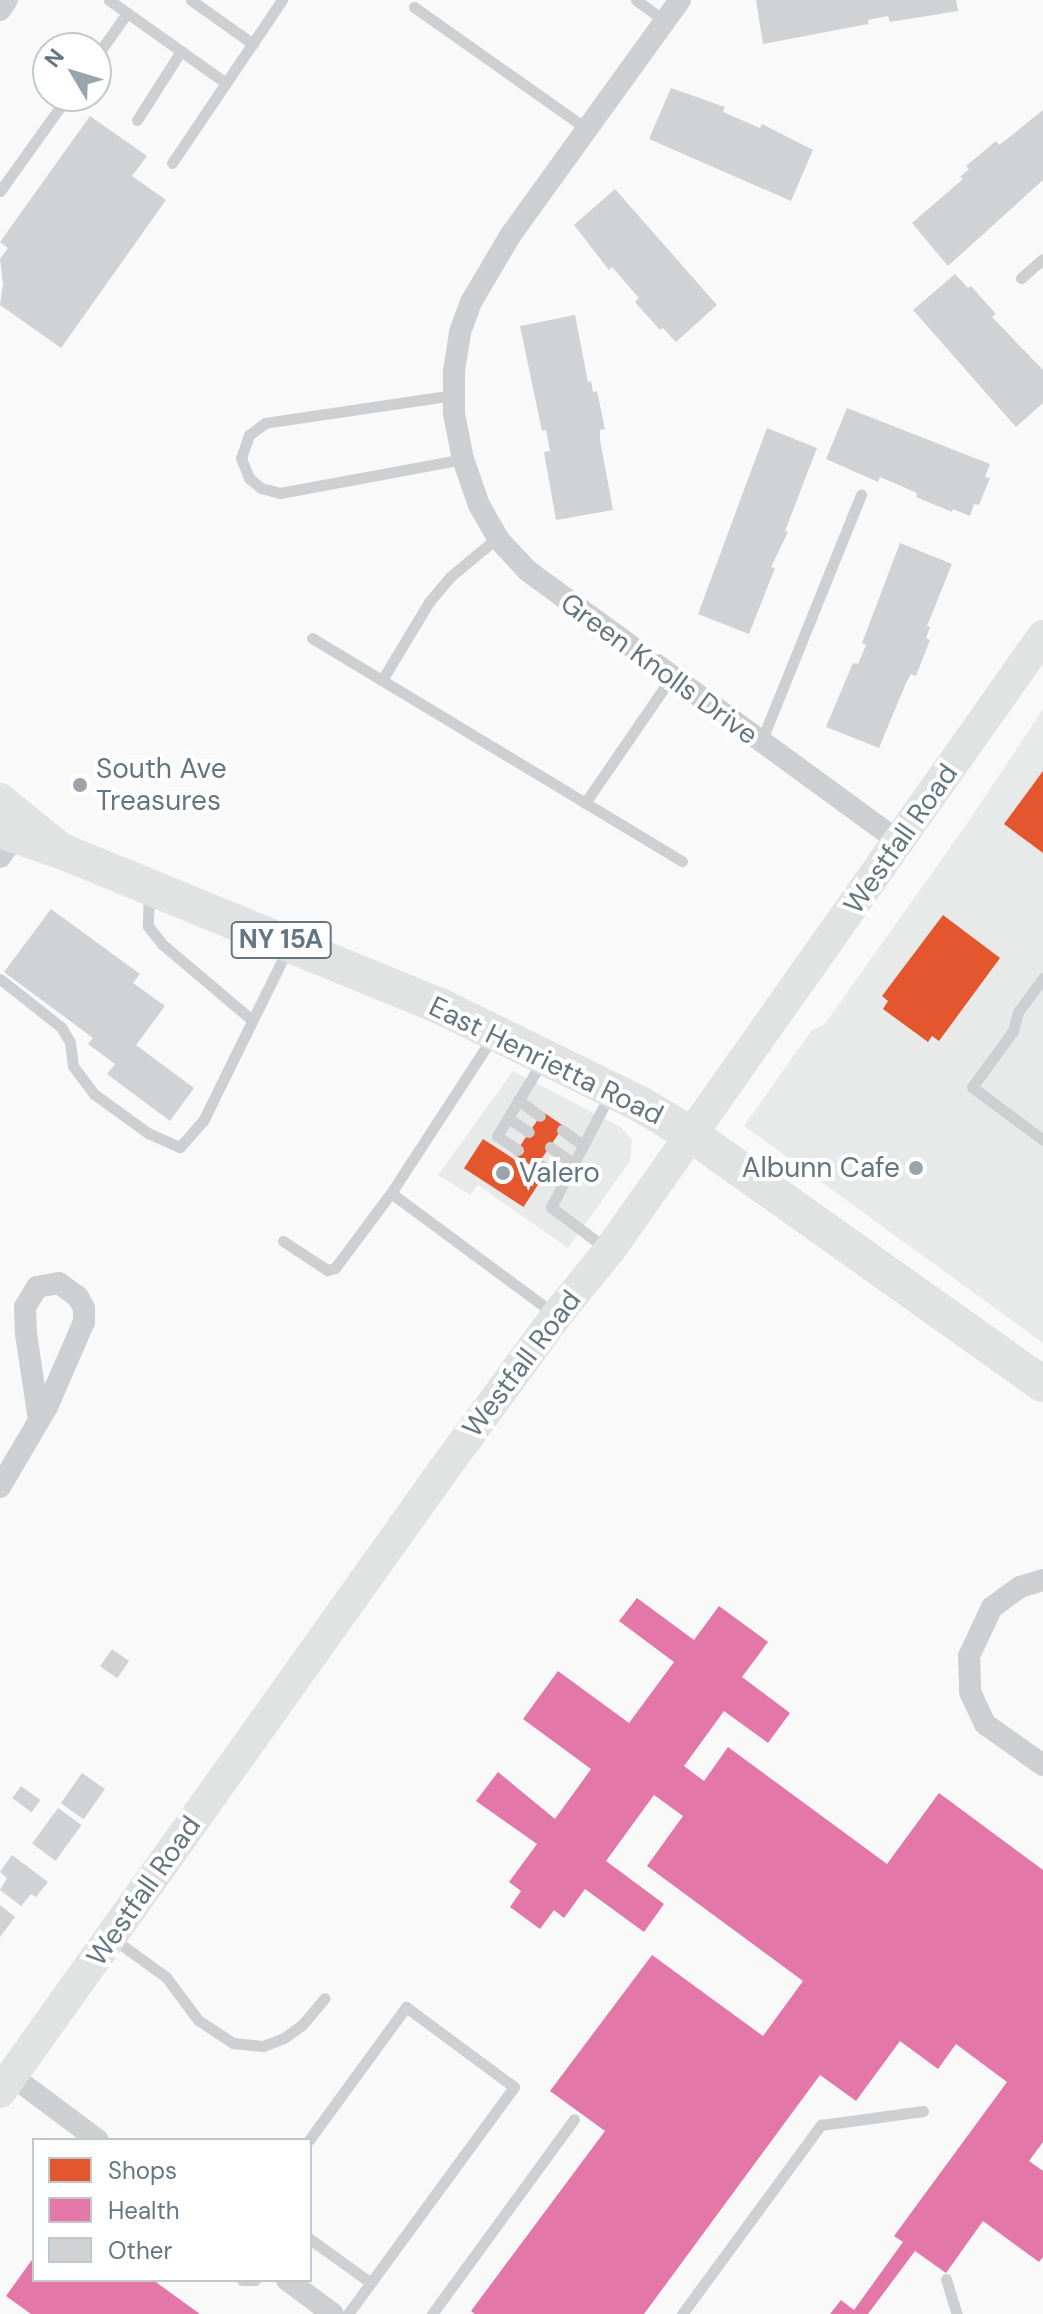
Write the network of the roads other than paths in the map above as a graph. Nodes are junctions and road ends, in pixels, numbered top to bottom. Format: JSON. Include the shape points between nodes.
{"nodes":[{"id":1,"x":7,"y":0,"type":"edge"},
{"id":2,"x":109,"y":0,"type":"edge"},
{"id":3,"x":191,"y":0,"type":"edge"},
{"id":4,"x":282,"y":0,"type":"edge"},
{"id":5,"x":636,"y":0,"type":"edge"},
{"id":6,"x":680,"y":0,"type":"edge"},
{"id":7,"x":414,"y":7,"type":"dead end"},
{"id":8,"x":0,"y":10,"type":"edge"},
{"id":9,"x":127,"y":13,"type":"junction"},
{"id":10,"x":665,"y":21,"type":"junction"},
{"id":11,"x":112,"y":34,"type":"edge"},
{"id":12,"x":253,"y":44,"type":"junction"},
{"id":13,"x":181,"y":51,"type":"junction"},
{"id":14,"x":226,"y":83,"type":"junction"},
{"id":15,"x":57,"y":112,"type":"edge"},
{"id":16,"x":137,"y":120,"type":"dead end"},
{"id":17,"x":587,"y":129,"type":"junction"},
{"id":18,"x":172,"y":163,"type":"dead end"},
{"id":19,"x":0,"y":191,"type":"edge"},
{"id":20,"x":1043,"y":259,"type":"edge"},
{"id":21,"x":1021,"y":278,"type":"dead end"},
{"id":22,"x":454,"y":395,"type":"junction"},
{"id":23,"x":463,"y":459,"type":"junction"},
{"id":24,"x":861,"y":494,"type":"dead end"},
{"id":25,"x":498,"y":537,"type":"junction"},
{"id":26,"x":1043,"y":636,"type":"edge"},
{"id":27,"x":312,"y":638,"type":"dead end"},
{"id":28,"x":671,"y":678,"type":"junction"},
{"id":29,"x":382,"y":680,"type":"junction"},
{"id":30,"x":760,"y":742,"type":"junction"},
{"id":31,"x":0,"y":799,"type":"edge"},
{"id":32,"x":585,"y":803,"type":"junction"},
{"id":33,"x":5,"y":841,"type":"edge"},
{"id":34,"x":900,"y":842,"type":"junction"},
{"id":35,"x":64,"y":852,"type":"junction"},
{"id":36,"x":682,"y":861,"type":"dead end"},
{"id":37,"x":149,"y":886,"type":"junction"},
{"id":38,"x":290,"y":944,"type":"junction"},
{"id":39,"x":1043,"y":978,"type":"edge"},
{"id":40,"x":4,"y":983,"type":"edge"},
{"id":41,"x":252,"y":1020,"type":"junction"},
{"id":42,"x":497,"y":1031,"type":"junction"},
{"id":43,"x":545,"y":1055,"type":"junction"},
{"id":44,"x":612,"y":1090,"type":"junction"},
{"id":45,"x":518,"y":1100,"type":"junction"},
{"id":46,"x":540,"y":1116,"type":"dead end"},
{"id":47,"x":508,"y":1118,"type":"junction"},
{"id":48,"x":562,"y":1130,"type":"dead end"},
{"id":49,"x":529,"y":1132,"type":"dead end"},
{"id":50,"x":692,"y":1135,"type":"junction"},
{"id":51,"x":1043,"y":1140,"type":"edge"},
{"id":52,"x":583,"y":1145,"type":"junction"},
{"id":53,"x":550,"y":1147,"type":"dead end"},
{"id":54,"x":518,"y":1150,"type":"dead end"},
{"id":55,"x":573,"y":1163,"type":"junction"},
{"id":56,"x":539,"y":1164,"type":"dead end"},
{"id":57,"x":563,"y":1181,"type":"junction"},
{"id":58,"x":391,"y":1193,"type":"junction"},
{"id":59,"x":283,"y":1241,"type":"dead end"},
{"id":60,"x":609,"y":1251,"type":"junction"},
{"id":61,"x":556,"y":1316,"type":"junction"},
{"id":62,"x":1043,"y":1384,"type":"edge"},
{"id":63,"x":39,"y":1420,"type":"junction"},
{"id":64,"x":0,"y":1487,"type":"edge"},
{"id":65,"x":1043,"y":1580,"type":"edge"},
{"id":66,"x":1043,"y":1765,"type":"edge"},
{"id":67,"x":111,"y":1937,"type":"junction"},
{"id":68,"x":325,"y":1998,"type":"dead end"},
{"id":69,"x":6,"y":2084,"type":"edge"},
{"id":70,"x":923,"y":2111,"type":"dead end"},
{"id":71,"x":574,"y":2119,"type":"dead end"},
{"id":72,"x":95,"y":2138,"type":"edge"},
{"id":73,"x":310,"y":2138,"type":"edge"},
{"id":74,"x":312,"y":2240,"type":"edge"},
{"id":75,"x":946,"y":2279,"type":"dead end"},
{"id":76,"x":290,"y":2282,"type":"edge"},
{"id":77,"x":371,"y":2283,"type":"junction"},
{"id":78,"x":333,"y":2314,"type":"edge"},
{"id":79,"x":348,"y":2314,"type":"edge"},
{"id":80,"x":432,"y":2314,"type":"edge"},
{"id":81,"x":682,"y":2314,"type":"edge"},
{"id":82,"x":957,"y":2314,"type":"edge"}],
"edges":[{"from":1,"to":8,"type":"street"},
{"from":2,"to":9,"type":"lane"},
{"from":3,"to":12,"type":"lane"},
{"from":4,"to":12,"type":"lane"},
{"from":5,"to":10,"type":"lane"},
{"from":6,"to":10,"type":"street","name":"Green Knolls Drive"},
{"from":7,"to":17,"type":"lane"},
{"from":9,"to":11,"type":"lane"},
{"from":9,"to":13,"type":"lane"},
{"from":10,"to":17,"type":"street","name":"Green Knolls Drive"},
{"from":12,"to":14,"type":"lane"},
{"from":13,"to":14,"type":"lane"},
{"from":13,"to":16,"type":"lane"},
{"from":14,"to":18,"type":"lane"},
{"from":15,"to":19,"type":"lane"},
{"from":17,"to":22,"type":"street","name":"Green Knolls Drive","via":[[510,236],[471,302],[460,333]]},
{"from":20,"to":21,"type":"lane"},
{"from":22,"to":23,"type":"street","name":"Green Knolls Drive"},
{"from":22,"to":23,"type":"lane","via":[[265,423],[249,435],[241,458],[249,478],[280,493]]},
{"from":23,"to":25,"type":"street","name":"Green Knolls Drive","via":[[479,505]]},
{"from":24,"to":30,"type":"lane"},
{"from":25,"to":28,"type":"street","name":"Green Knolls Drive","via":[[559,597]]},
{"from":25,"to":29,"type":"lane","via":[[429,602]]},
{"from":26,"to":34,"type":"street","name":"Westfall Road"},
{"from":27,"to":29,"type":"lane"},
{"from":28,"to":30,"type":"street","name":"Green Knolls Drive"},
{"from":28,"to":32,"type":"lane"},
{"from":29,"to":32,"type":"lane"},
{"from":30,"to":34,"type":"street","name":"Green Knolls Drive"},
{"from":31,"to":35,"type":"street"},
{"from":32,"to":36,"type":"lane"},
{"from":33,"to":35,"type":"main road","name":"East Henrietta Road","number":"NY 15A"},
{"from":34,"to":50,"type":"street","name":"Westfall Road"},
{"from":35,"to":37,"type":"main road","name":"East Henrietta Road","number":"NY 15A"},
{"from":37,"to":38,"type":"main road","name":"East Henrietta Road","number":"NY 15A"},
{"from":37,"to":41,"type":"lane","via":[[148,926]]},
{"from":38,"to":41,"type":"lane"},
{"from":38,"to":42,"type":"main road","name":"East Henrietta Road","number":"NY 15A"},
{"from":39,"to":51,"type":"lane","via":[[972,1087]]},
{"from":40,"to":41,"type":"lane","via":[[61,1027],[70,1042],[73,1066],[94,1094],[148,1133],[180,1147],[203,1121]]},
{"from":42,"to":43,"type":"main road","name":"East Henrietta Road","number":"NY 15A"},
{"from":42,"to":58,"type":"lane"},
{"from":43,"to":44,"type":"main road","name":"East Henrietta Road","number":"NY 15A"},
{"from":43,"to":45,"type":"lane"},
{"from":44,"to":50,"type":"main road","name":"East Henrietta Road","number":"NY 15A"},
{"from":44,"to":52,"type":"lane"},
{"from":45,"to":46,"type":"lane"},
{"from":45,"to":47,"type":"lane"},
{"from":47,"to":49,"type":"lane"},
{"from":47,"to":54,"type":"lane","via":[[497,1136]]},
{"from":48,"to":52,"type":"lane"},
{"from":50,"to":60,"type":"street","name":"Westfall Road"},
{"from":50,"to":62,"type":"main road","name":"East Henrietta Road","number":"NY 15A"},
{"from":52,"to":55,"type":"lane"},
{"from":53,"to":55,"type":"lane"},
{"from":55,"to":57,"type":"lane"},
{"from":56,"to":57,"type":"lane"},
{"from":57,"to":60,"type":"lane","via":[[551,1207]]},
{"from":58,"to":59,"type":"lane","via":[[335,1268],[327,1270]]},
{"from":58,"to":61,"type":"lane"},
{"from":60,"to":61,"type":"street","name":"Westfall Road"},
{"from":61,"to":67,"type":"street","name":"Westfall Road"},
{"from":63,"to":63,"type":"street","via":[[84,1322],[78,1297],[59,1283],[37,1287],[25,1307]]},
{"from":63,"to":64,"type":"street"},
{"from":65,"to":66,"type":"street","via":[[1020,1587],[992,1607],[969,1656],[970,1692],[985,1724]]},
{"from":67,"to":68,"type":"lane","via":[[166,1977],[198,2020],[233,2043],[263,2046],[284,2038]]},
{"from":67,"to":69,"type":"street","name":"Westfall Road"},
{"from":69,"to":72,"type":"street"},
{"from":70,"to":81,"type":"lane","via":[[821,2125]]},
{"from":71,"to":80,"type":"lane"},
{"from":73,"to":77,"type":"lane","via":[[406,2007],[514,2087]]},
{"from":74,"to":77,"type":"lane"},
{"from":75,"to":82,"type":"lane"},
{"from":76,"to":78,"type":"street"},
{"from":77,"to":79,"type":"lane"}]}
